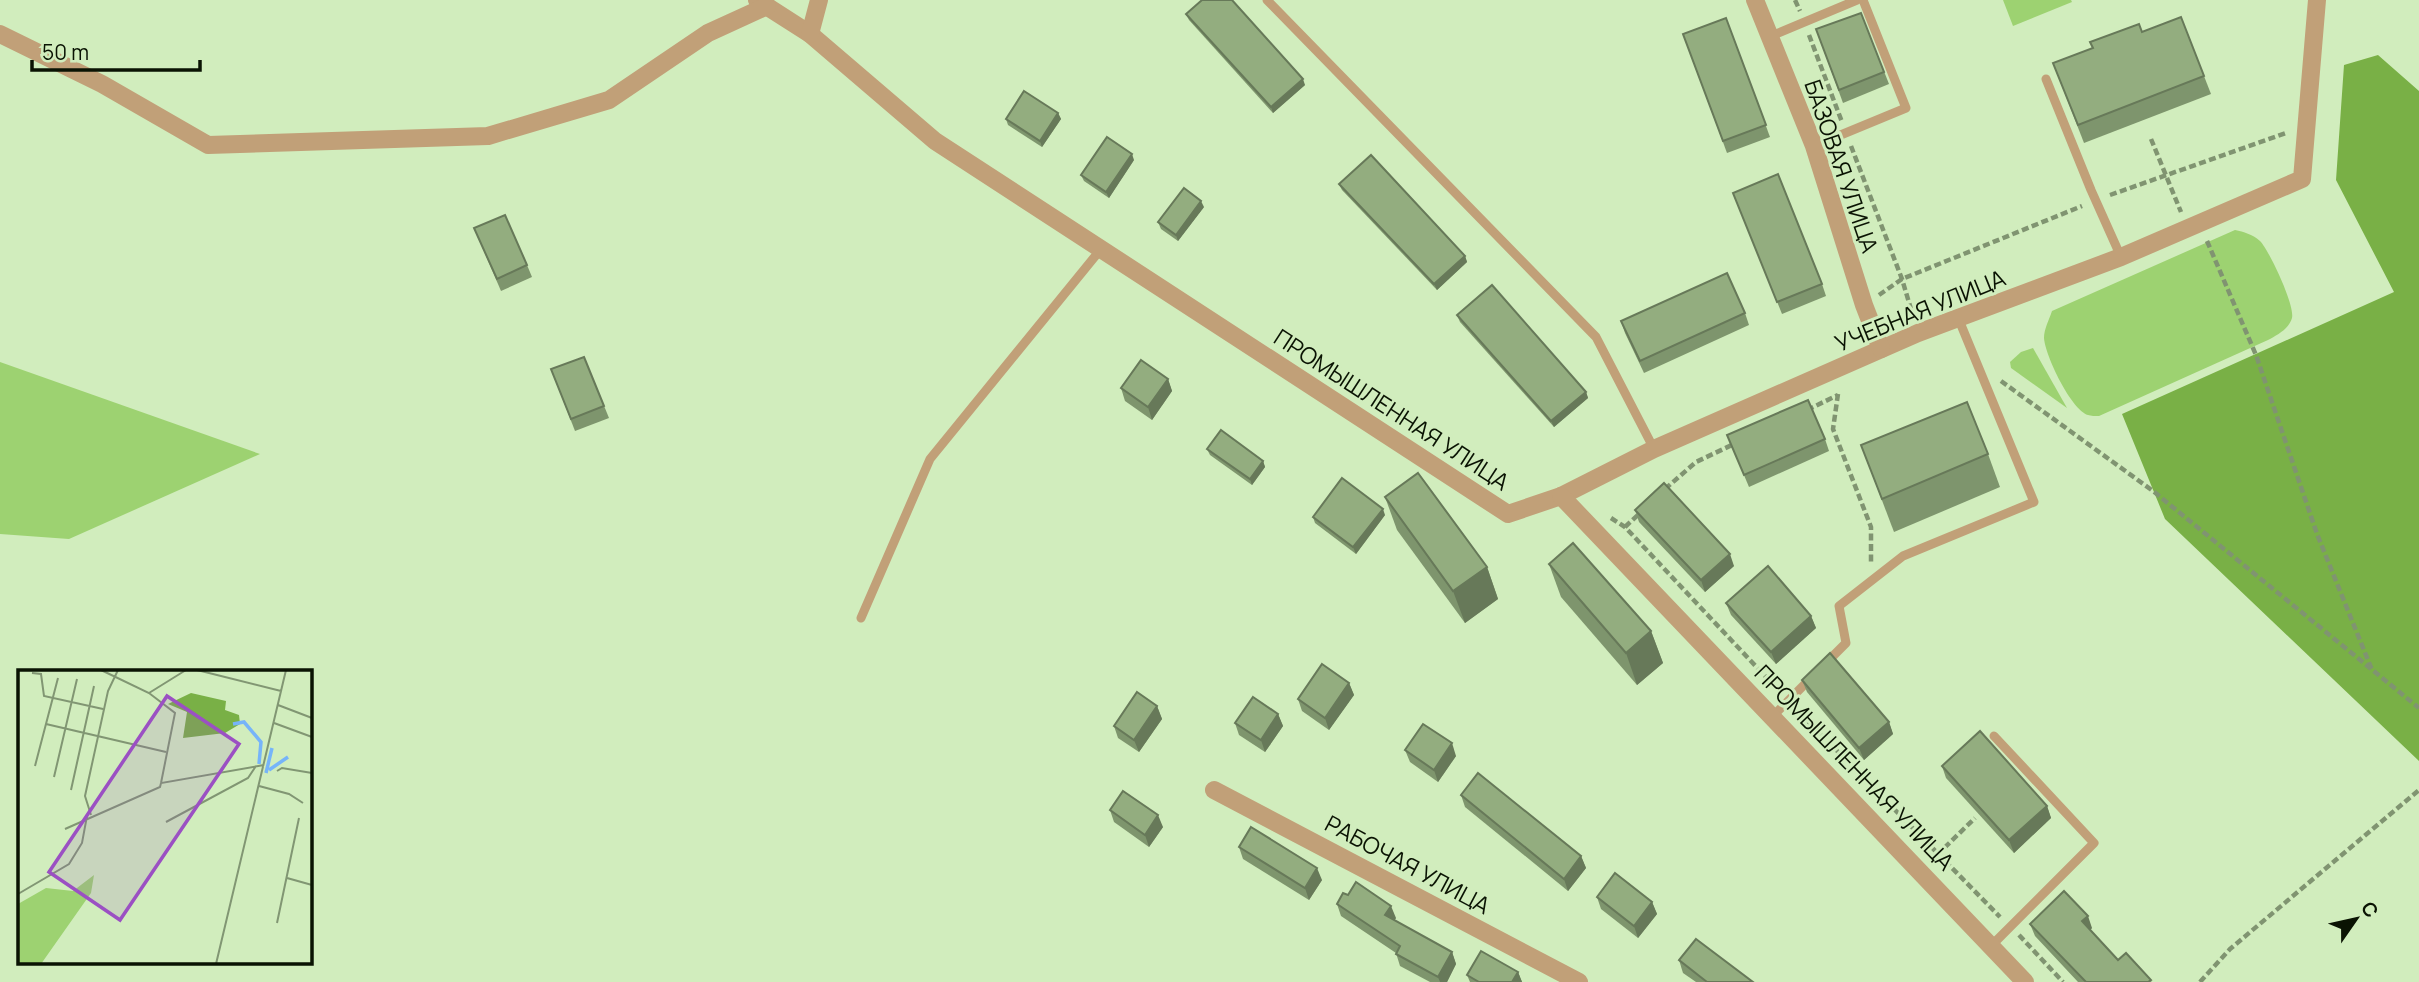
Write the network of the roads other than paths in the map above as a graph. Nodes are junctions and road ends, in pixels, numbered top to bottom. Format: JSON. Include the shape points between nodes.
{"nodes":[{"id":1,"x":819,"y":0,"type":"edge"},
{"id":2,"x":1267,"y":0,"type":"edge"},
{"id":3,"x":1755,"y":0,"type":"edge"},
{"id":4,"x":1857,"y":0,"type":"edge"},
{"id":5,"x":1863,"y":0,"type":"edge"},
{"id":6,"x":2316,"y":0,"type":"edge"},
{"id":7,"x":762,"y":3,"type":"edge"},
{"id":8,"x":0,"y":34,"type":"edge"},
{"id":9,"x":810,"y":34,"type":"junction"},
{"id":10,"x":1769,"y":37,"type":"junction"},
{"id":11,"x":2046,"y":79,"type":"dead end"},
{"id":12,"x":1814,"y":146,"type":"junction"},
{"id":13,"x":1101,"y":249,"type":"junction"},
{"id":14,"x":2121,"y":257,"type":"junction"},
{"id":15,"x":1959,"y":320,"type":"junction"},
{"id":16,"x":1881,"y":349,"type":"junction"},
{"id":17,"x":1654,"y":449,"type":"junction"},
{"id":18,"x":1561,"y":496,"type":"junction"},
{"id":19,"x":861,"y":618,"type":"dead end"},
{"id":20,"x":1773,"y":716,"type":"junction"},
{"id":21,"x":1994,"y":736,"type":"dead end"},
{"id":22,"x":1214,"y":790,"type":"dead end"},
{"id":23,"x":1991,"y":946,"type":"junction"},
{"id":24,"x":1579,"y":982,"type":"edge"},
{"id":25,"x":2025,"y":982,"type":"edge"}],
"edges":[{"from":1,"to":9,"type":"street"},
{"from":2,"to":17,"type":"lane","via":[[1596,337]]},
{"from":3,"to":10,"type":"street","name":"БАЗОВАЯ УЛИЦА"},
{"from":4,"to":10,"type":"lane"},
{"from":5,"to":12,"type":"lane","via":[[1906,108]]},
{"from":6,"to":14,"type":"street","name":"УЧЕБНАЯ УЛИЦА","via":[[2302,179]]},
{"from":7,"to":8,"type":"street","via":[[708,33],[609,100],[488,136],[208,145],[102,84]]},
{"from":7,"to":9,"type":"street","name":"ПРОМЫШЛЕННАЯ УЛИЦА"},
{"from":9,"to":13,"type":"street","name":"ПРОМЫШЛЕННАЯ УЛИЦА","via":[[935,141]]},
{"from":10,"to":12,"type":"street","name":"БАЗОВАЯ УЛИЦА"},
{"from":11,"to":14,"type":"lane"},
{"from":12,"to":16,"type":"street","name":"БАЗОВАЯ УЛИЦА"},
{"from":13,"to":18,"type":"street","name":"ПРОМЫШЛЕННАЯ УЛИЦА","via":[[1508,514]]},
{"from":13,"to":19,"type":"lane","via":[[930,459]]},
{"from":14,"to":15,"type":"street","name":"УЧЕБНАЯ УЛИЦА"},
{"from":15,"to":16,"type":"street","name":"УЧЕБНАЯ УЛИЦА"},
{"from":15,"to":20,"type":"lane","via":[[2034,502],[1903,556],[1839,607],[1846,643]]},
{"from":16,"to":17,"type":"street","name":"УЧЕБНАЯ УЛИЦА"},
{"from":17,"to":18,"type":"street","name":"УЧЕБНАЯ УЛИЦА"},
{"from":18,"to":20,"type":"street","name":"ПРОМЫШЛЕННАЯ УЛИЦА"},
{"from":20,"to":23,"type":"street","name":"ПРОМЫШЛЕННАЯ УЛИЦА"},
{"from":21,"to":23,"type":"lane","via":[[2094,843]]},
{"from":22,"to":24,"type":"street","name":"РАБОЧАЯ УЛИЦА"},
{"from":23,"to":25,"type":"street","name":"ПРОМЫШЛЕННАЯ УЛИЦА"}]}
